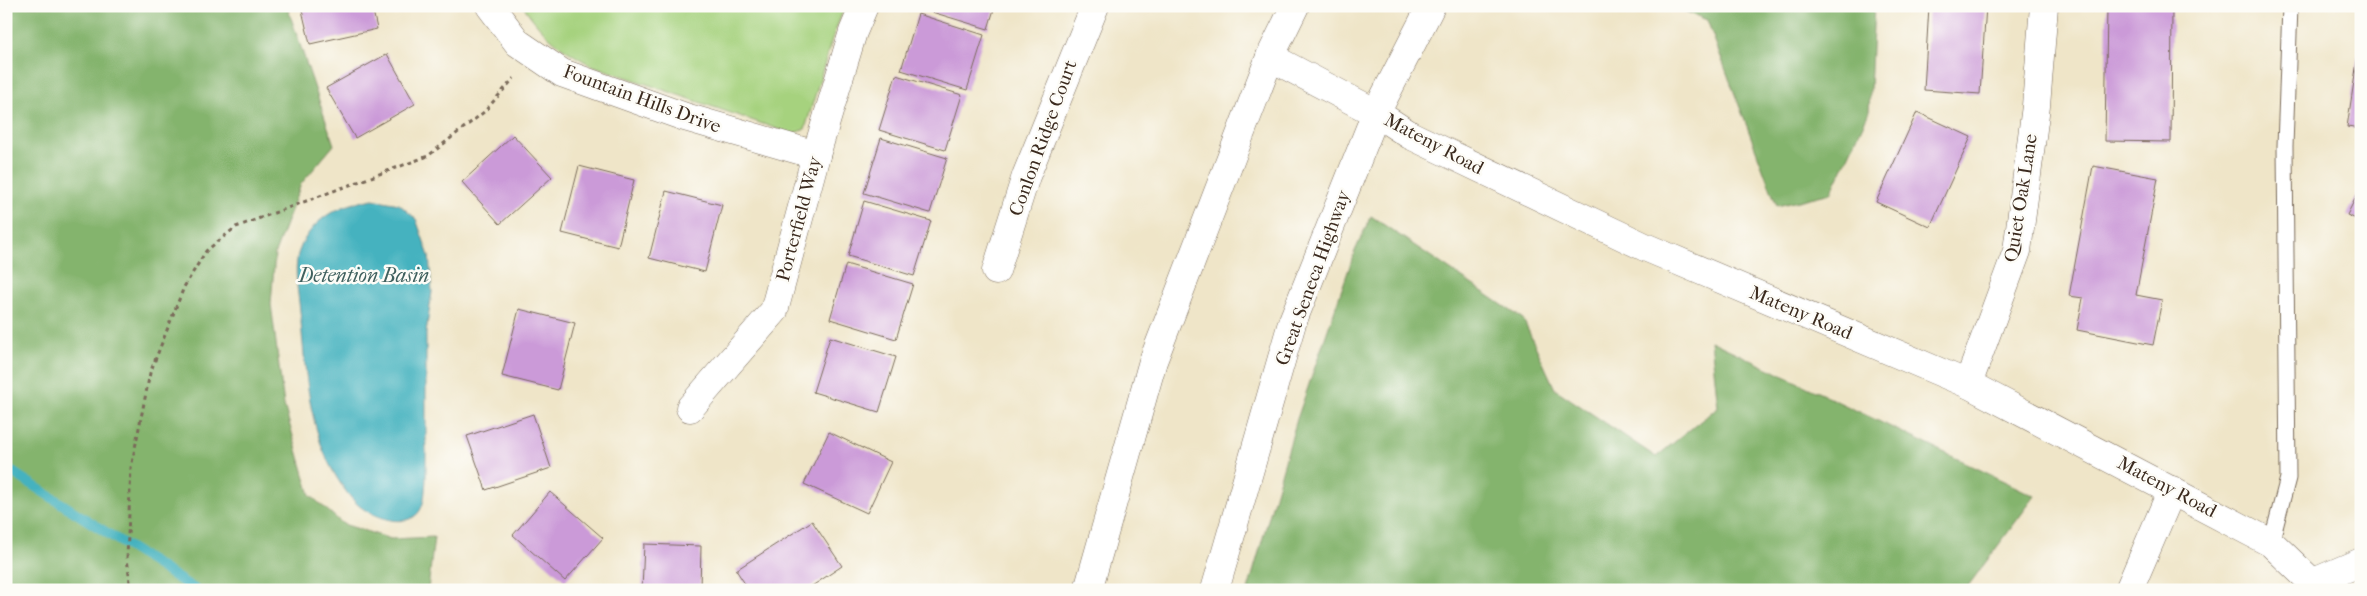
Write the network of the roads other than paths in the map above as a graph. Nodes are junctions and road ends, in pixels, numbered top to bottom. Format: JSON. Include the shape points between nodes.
{"nodes":[{"id":1,"x":490,"y":6,"type":"edge"},
{"id":2,"x":864,"y":6,"type":"edge"},
{"id":3,"x":1095,"y":6,"type":"edge"},
{"id":4,"x":1296,"y":6,"type":"edge"},
{"id":5,"x":1431,"y":6,"type":"edge"},
{"id":6,"x":2044,"y":6,"type":"edge"},
{"id":7,"x":2290,"y":6,"type":"edge"},
{"id":8,"x":1270,"y":57,"type":"junction"},
{"id":9,"x":1376,"y":113,"type":"junction"},
{"id":10,"x":816,"y":156,"type":"junction"},
{"id":11,"x":996,"y":271,"type":"dead end"},
{"id":12,"x":1968,"y":384,"type":"junction"},
{"id":13,"x":690,"y":408,"type":"dead end"},
{"id":14,"x":2172,"y":490,"type":"junction"},
{"id":15,"x":2271,"y":544,"type":"junction"},
{"id":16,"x":2361,"y":562,"type":"edge"},
{"id":17,"x":2317,"y":586,"type":"edge"},
{"id":18,"x":1088,"y":590,"type":"edge"},
{"id":19,"x":1215,"y":590,"type":"edge"},
{"id":20,"x":2129,"y":590,"type":"edge"}],
"edges":[{"from":1,"to":10,"type":"street","name":"Fountain Hills Drive","via":[[518,43],[562,73],[685,117]]},
{"from":2,"to":10,"type":"street","name":"Porterfield Way","via":[[853,32]]},
{"from":3,"to":11,"type":"street","name":"Conlon Ridge Court","via":[[1026,176]]},
{"from":4,"to":8,"type":"street"},
{"from":5,"to":9,"type":"street","name":"Great Seneca Highway"},
{"from":6,"to":12,"type":"street","name":"Quiet Oak Lane","via":[[2036,106],[2017,251]]},
{"from":7,"to":15,"type":"lane","via":[[2286,146],[2288,478]]},
{"from":8,"to":9,"type":"street","name":"Mateny Road"},
{"from":8,"to":18,"type":"street","via":[[1153,361]]},
{"from":9,"to":12,"type":"street","name":"Mateny Road","via":[[1410,135],[1645,247]]},
{"from":9,"to":19,"type":"street","name":"Great Seneca Highway","via":[[1292,323]]},
{"from":10,"to":13,"type":"street","name":"Porterfield Way","via":[[774,311]]},
{"from":12,"to":14,"type":"street","name":"Mateny Road"},
{"from":14,"to":15,"type":"street","name":"Mateny Road"},
{"from":14,"to":20,"type":"street"},
{"from":15,"to":17,"type":"street","name":"Mateny Road"},
{"from":16,"to":17,"type":"street"}]}
